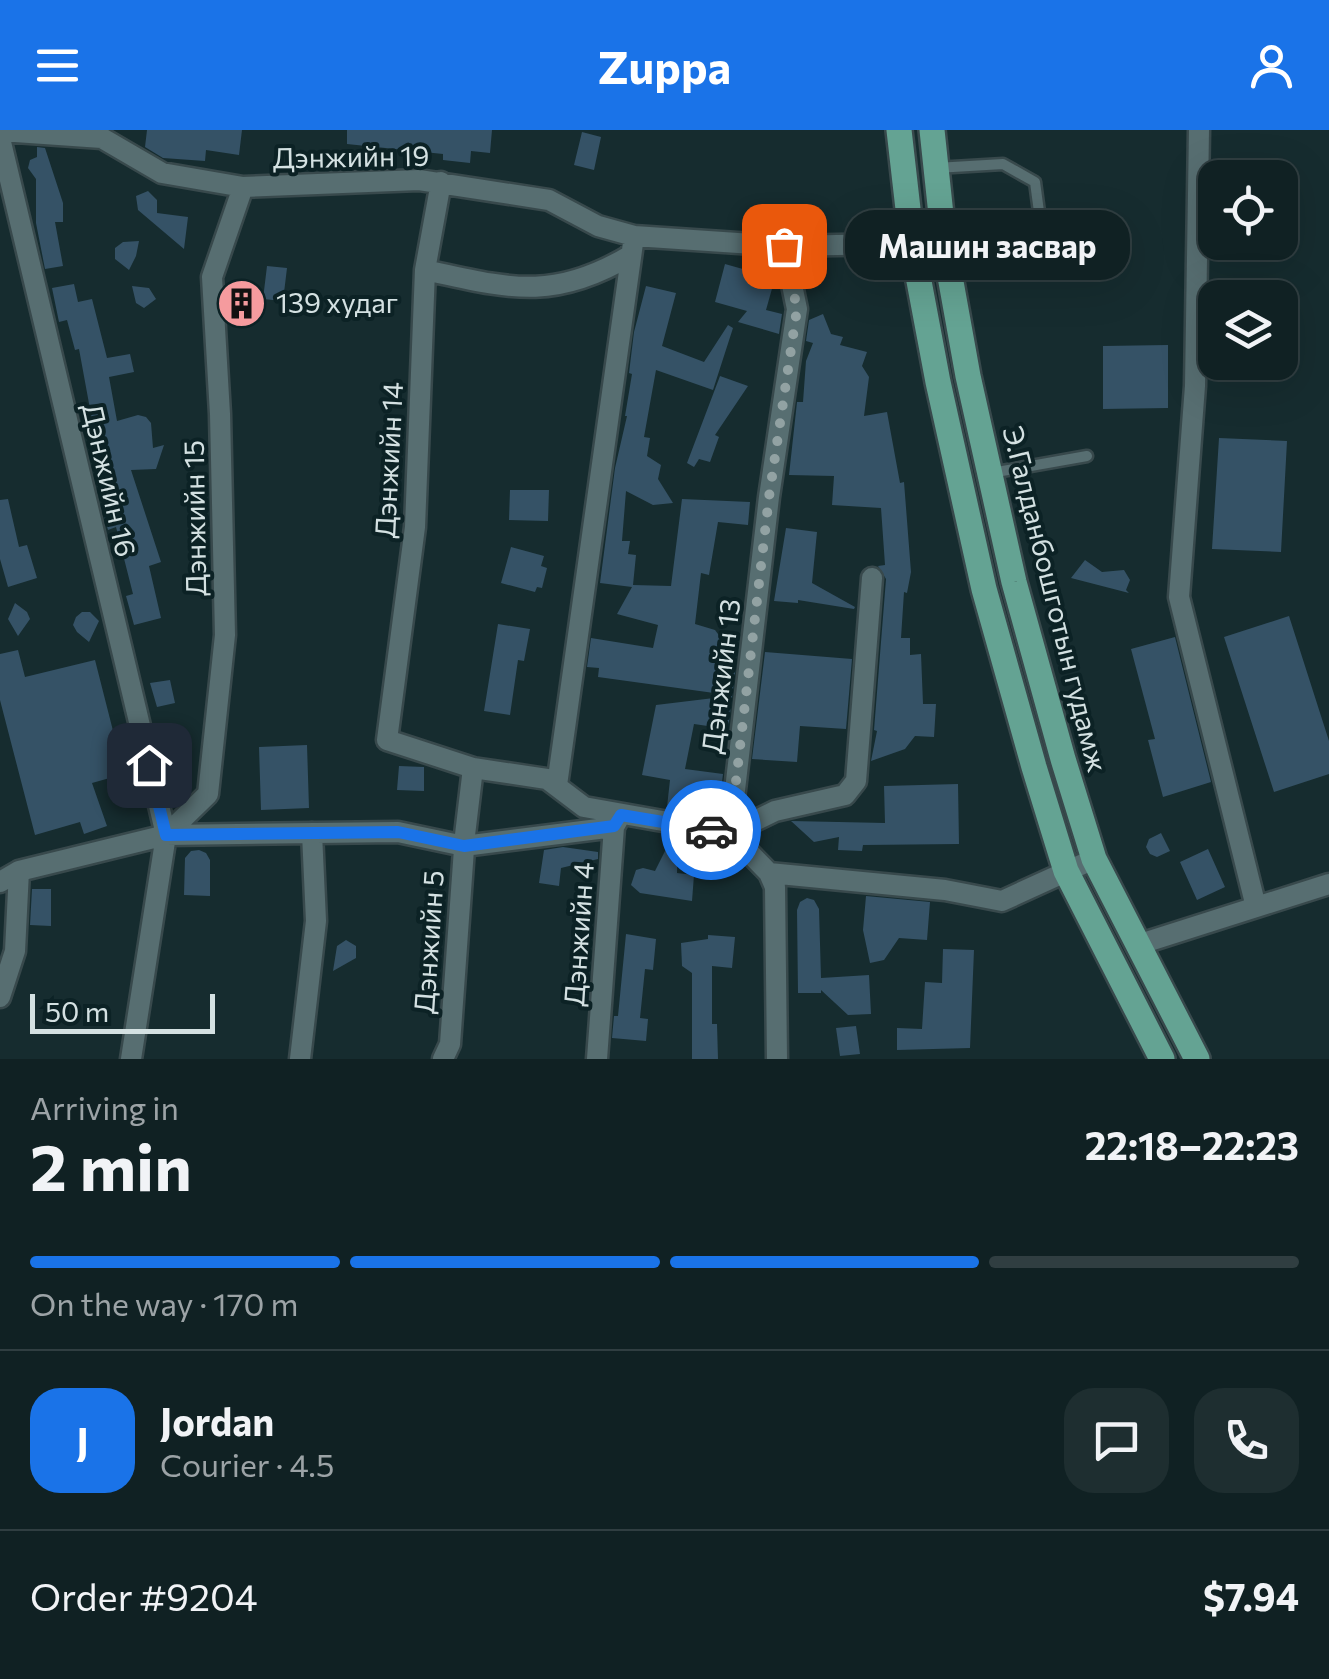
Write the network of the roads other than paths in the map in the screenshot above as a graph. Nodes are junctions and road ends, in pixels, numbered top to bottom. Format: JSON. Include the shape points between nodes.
{"nodes":[{"id":1,"x":898,"y":130,"type":"edge"},
{"id":2,"x":932,"y":130,"type":"edge"},
{"id":3,"x":1199,"y":130,"type":"edge"},
{"id":4,"x":0,"y":134,"type":"edge"},
{"id":5,"x":935,"y":168,"type":"junction"},
{"id":6,"x":441,"y":182,"type":"junction"},
{"id":7,"x":243,"y":188,"type":"junction"},
{"id":8,"x":944,"y":242,"type":"junction"},
{"id":9,"x":912,"y":244,"type":"junction"},
{"id":10,"x":632,"y":246,"type":"junction"},
{"id":11,"x":784,"y":246,"type":"junction"},
{"id":12,"x":1046,"y":264,"type":"dead end"},
{"id":13,"x":425,"y":270,"type":"junction"},
{"id":14,"x":1087,"y":456,"type":"dead end"},
{"id":15,"x":990,"y":473,"type":"junction"},
{"id":16,"x":872,"y":578,"type":"dead end"},
{"id":17,"x":473,"y":768,"type":"junction"},
{"id":18,"x":557,"y":785,"type":"junction"},
{"id":19,"x":618,"y":821,"type":"junction"},
{"id":20,"x":312,"y":833,"type":"junction"},
{"id":21,"x":730,"y":833,"type":"junction"},
{"id":22,"x":166,"y":835,"type":"junction"},
{"id":23,"x":464,"y":846,"type":"junction"},
{"id":24,"x":1094,"y":859,"type":"junction"},
{"id":25,"x":1066,"y":870,"type":"junction"},
{"id":26,"x":19,"y":871,"type":"junction"},
{"id":27,"x":769,"y":873,"type":"junction"},
{"id":28,"x":0,"y":882,"type":"edge"},
{"id":29,"x":1329,"y":884,"type":"edge"},
{"id":30,"x":1256,"y":907,"type":"junction"},
{"id":31,"x":1137,"y":945,"type":"junction"},
{"id":32,"x":0,"y":997,"type":"edge"},
{"id":33,"x":130,"y":1059,"type":"edge"},
{"id":34,"x":300,"y":1059,"type":"edge"},
{"id":35,"x":444,"y":1059,"type":"edge"},
{"id":36,"x":597,"y":1059,"type":"edge"},
{"id":37,"x":777,"y":1059,"type":"edge"},
{"id":38,"x":1162,"y":1059,"type":"edge"},
{"id":39,"x":1197,"y":1059,"type":"edge"}],
"edges":[{"from":1,"to":9,"type":"main road"},
{"from":2,"to":5,"type":"main road","name":"Э.Галданбошготын гудамж"},
{"from":3,"to":30,"type":"street","via":[[1195,386],[1179,596]]},
{"from":4,"to":7,"type":"street","name":"Дэнжийн 19","via":[[102,138],[162,174]]},
{"from":4,"to":22,"type":"street","name":"Дэнжийн 16"},
{"from":5,"to":8,"type":"main road","name":"Э.Галданбошготын гудамж"},
{"from":5,"to":12,"type":"lane","via":[[1003,164],[1035,182]]},
{"from":6,"to":7,"type":"street","name":"Дэнжийн 19"},
{"from":6,"to":10,"type":"street","name":"Дэнжийн 19","via":[[549,200]]},
{"from":6,"to":13,"type":"street","name":"Дэнжийн 14"},
{"from":7,"to":22,"type":"street","name":"Дэнжийн 15","via":[[212,277],[225,636],[208,794]]},
{"from":8,"to":9,"type":"street","name":"Дэнжийн 19"},
{"from":8,"to":15,"type":"main road","name":"Э.Галданбошготын гудамж"},
{"from":9,"to":11,"type":"street","name":"Дэнжийн 19"},
{"from":9,"to":25,"type":"main road","via":[[984,589]]},
{"from":10,"to":11,"type":"street","name":"Дэнжийн 19"},
{"from":10,"to":13,"type":"street","via":[[606,270],[555,286],[509,288]]},
{"from":10,"to":18,"type":"street"},
{"from":11,"to":21,"type":"street","name":"Дэнжийн 13","via":[[797,309]]},
{"from":13,"to":17,"type":"street","name":"Дэнжийн 14","via":[[415,528],[387,740]]},
{"from":14,"to":15,"type":"lane"},
{"from":15,"to":24,"type":"main road","name":"Э.Галданбошготын гудамж","via":[[1014,582]]},
{"from":16,"to":21,"type":"street","via":[[856,781],[845,795],[775,811]]},
{"from":17,"to":18,"type":"street"},
{"from":17,"to":23,"type":"street","name":"Дэнжийн 5"},
{"from":18,"to":19,"type":"street","via":[[584,807]]},
{"from":19,"to":21,"type":"street"},
{"from":19,"to":23,"type":"street"},
{"from":19,"to":36,"type":"street","name":"Дэнжийн 4"},
{"from":20,"to":22,"type":"street"},
{"from":20,"to":23,"type":"street","via":[[398,832]]},
{"from":20,"to":34,"type":"street","via":[[316,922]]},
{"from":21,"to":27,"type":"street"},
{"from":22,"to":26,"type":"street"},
{"from":22,"to":33,"type":"street"},
{"from":23,"to":35,"type":"street","name":"Дэнжийн 5"},
{"from":24,"to":25,"type":"street"},
{"from":24,"to":31,"type":"main road","name":"Э.Галданбошготын гудамж"},
{"from":25,"to":27,"type":"street","via":[[1002,901]]},
{"from":25,"to":38,"type":"main road"},
{"from":26,"to":28,"type":"street"},
{"from":26,"to":32,"type":"street","via":[[15,951]]},
{"from":27,"to":37,"type":"street","via":[[775,888]]},
{"from":29,"to":30,"type":"street"},
{"from":30,"to":31,"type":"street"},
{"from":31,"to":39,"type":"main road","name":"Э.Галданбошготын гудамж"}]}
